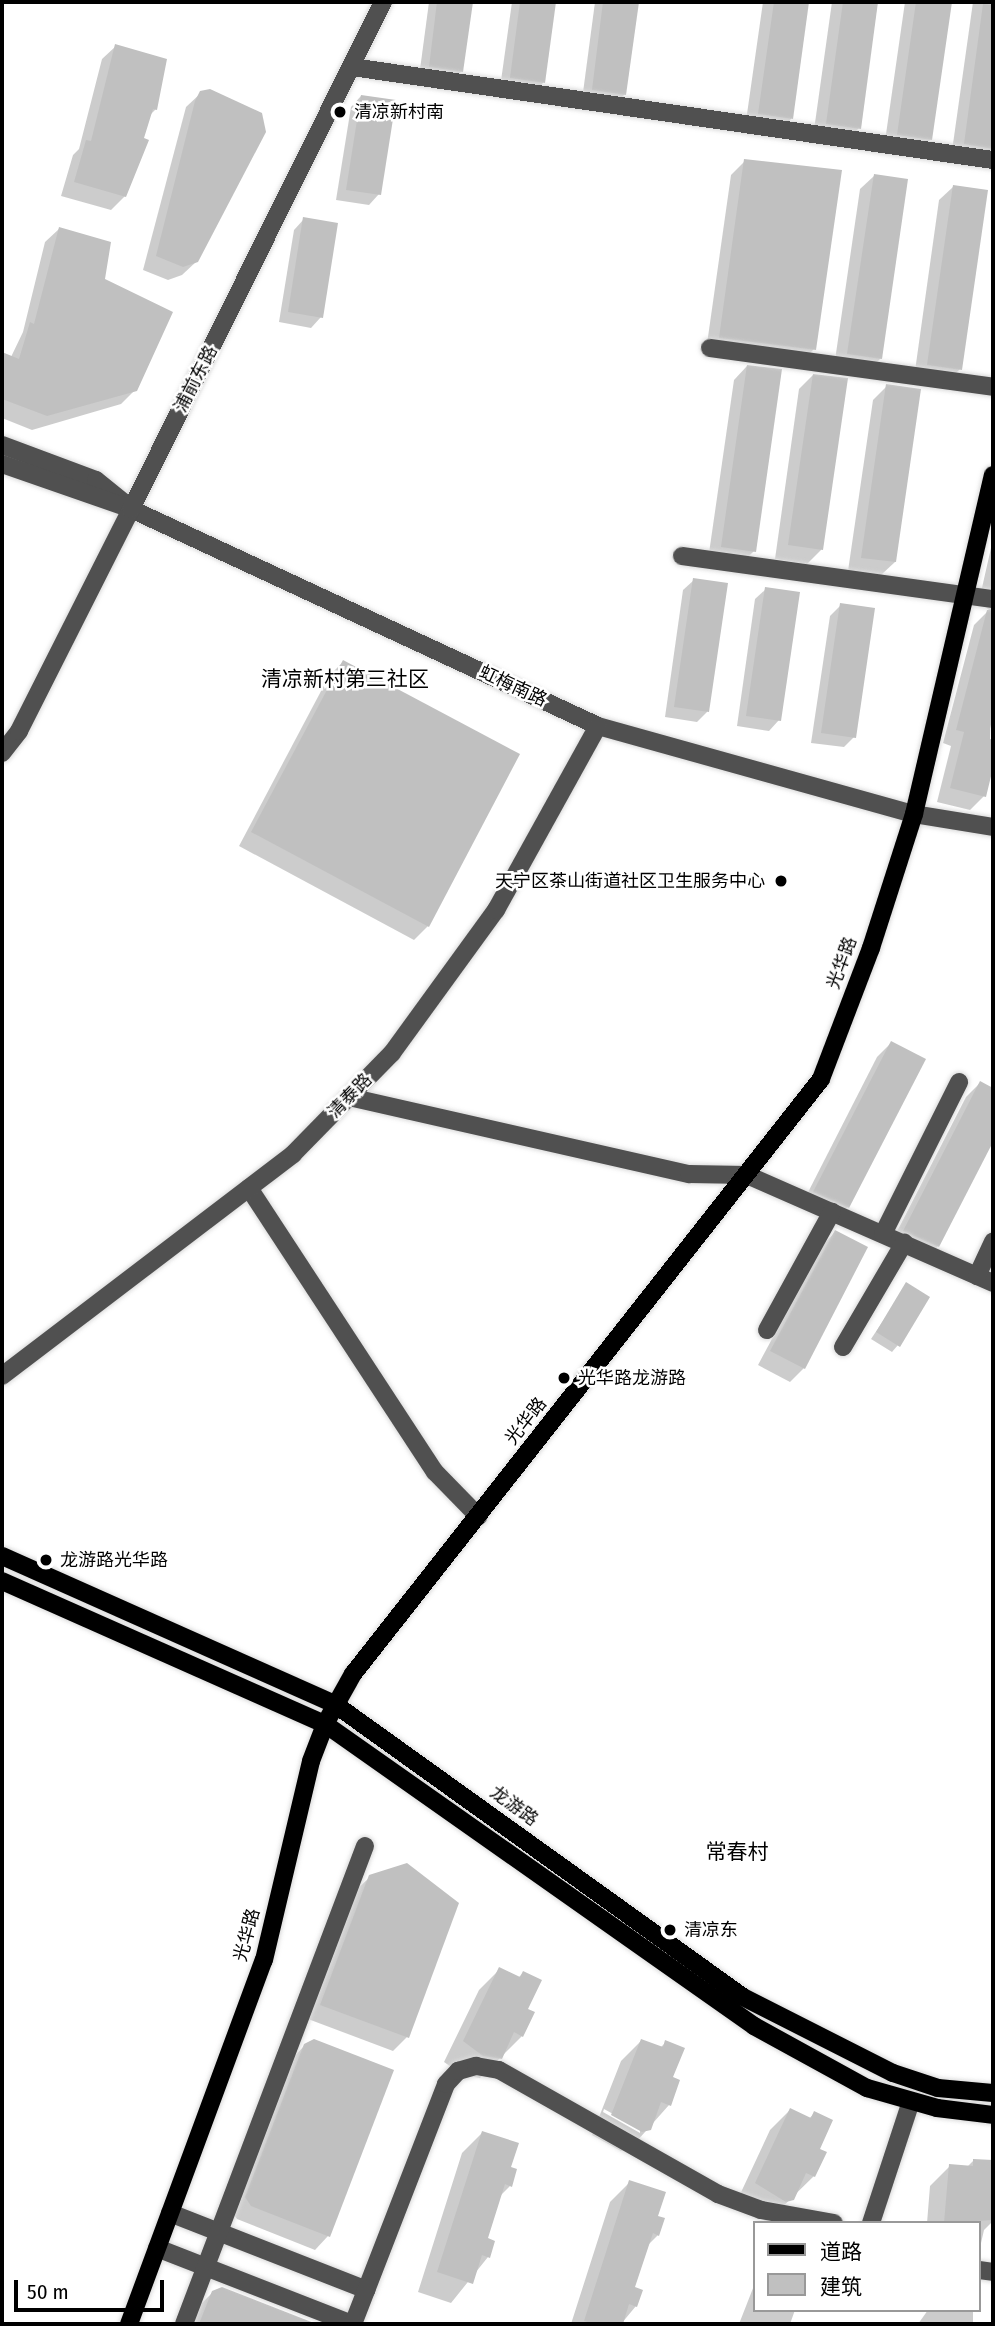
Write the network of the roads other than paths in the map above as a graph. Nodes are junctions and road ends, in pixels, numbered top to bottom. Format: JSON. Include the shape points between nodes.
{"nodes":[{"id":1,"x":383,"y":2,"type":"edge"},
{"id":2,"x":352,"y":67,"type":"junction"},
{"id":3,"x":993,"y":160,"type":"edge"},
{"id":4,"x":710,"y":348,"type":"dead end"},
{"id":5,"x":993,"y":387,"type":"edge"},
{"id":6,"x":2,"y":445,"type":"edge"},
{"id":7,"x":2,"y":464,"type":"edge"},
{"id":8,"x":993,"y":475,"type":"edge"},
{"id":9,"x":131,"y":509,"type":"junction"},
{"id":10,"x":682,"y":556,"type":"dead end"},
{"id":11,"x":966,"y":592,"type":"junction"},
{"id":12,"x":993,"y":599,"type":"edge"},
{"id":13,"x":598,"y":726,"type":"junction"},
{"id":14,"x":2,"y":753,"type":"edge"},
{"id":15,"x":914,"y":814,"type":"junction"},
{"id":16,"x":993,"y":827,"type":"edge"},
{"id":17,"x":959,"y":1082,"type":"dead end"},
{"id":18,"x":349,"y":1097,"type":"junction"},
{"id":19,"x":747,"y":1175,"type":"junction"},
{"id":20,"x":249,"y":1188,"type":"junction"},
{"id":21,"x":832,"y":1212,"type":"junction"},
{"id":22,"x":883,"y":1234,"type":"junction"},
{"id":23,"x":993,"y":1241,"type":"edge"},
{"id":24,"x":904,"y":1244,"type":"junction"},
{"id":25,"x":985,"y":1279,"type":"edge"},
{"id":26,"x":767,"y":1330,"type":"dead end"},
{"id":27,"x":843,"y":1347,"type":"dead end"},
{"id":28,"x":2,"y":1376,"type":"edge"},
{"id":29,"x":478,"y":1516,"type":"junction"},
{"id":30,"x":2,"y":1556,"type":"edge"},
{"id":31,"x":2,"y":1581,"type":"edge"},
{"id":32,"x":336,"y":1704,"type":"junction"},
{"id":33,"x":324,"y":1724,"type":"junction"},
{"id":34,"x":365,"y":1846,"type":"dead end"},
{"id":35,"x":993,"y":2094,"type":"edge"},
{"id":36,"x":911,"y":2101,"type":"junction"},
{"id":37,"x":993,"y":2115,"type":"edge"},
{"id":38,"x":170,"y":2213,"type":"junction"},
{"id":39,"x":823,"y":2221,"type":"edge"},
{"id":40,"x":872,"y":2221,"type":"edge"},
{"id":41,"x":219,"y":2232,"type":"junction"},
{"id":42,"x":157,"y":2248,"type":"junction"},
{"id":43,"x":206,"y":2267,"type":"junction"},
{"id":44,"x":366,"y":2290,"type":"junction"},
{"id":45,"x":129,"y":2324,"type":"edge"},
{"id":46,"x":184,"y":2324,"type":"edge"},
{"id":47,"x":352,"y":2324,"type":"edge"}],
"edges":[{"from":1,"to":2,"type":"street","name":"浦前东路"},
{"from":2,"to":3,"type":"street"},
{"from":2,"to":9,"type":"street","name":"浦前东路"},
{"from":4,"to":5,"type":"street"},
{"from":6,"to":9,"type":"street","name":"虹梅南路","via":[[96,480]]},
{"from":7,"to":9,"type":"street","name":"虹梅南路"},
{"from":8,"to":11,"type":"main road","name":"光华路"},
{"from":9,"to":13,"type":"street","name":"虹梅南路"},
{"from":9,"to":14,"type":"street","name":"浦前东路","via":[[19,731]]},
{"from":10,"to":11,"type":"street"},
{"from":11,"to":12,"type":"street"},
{"from":11,"to":15,"type":"main road","name":"光华路"},
{"from":13,"to":15,"type":"street","name":"虹梅南路"},
{"from":13,"to":18,"type":"street","name":"清泰路","via":[[496,911],[392,1053]]},
{"from":15,"to":16,"type":"street","name":"虹梅南路"},
{"from":15,"to":19,"type":"main road","name":"光华路","via":[[871,948],[821,1079]]},
{"from":17,"to":22,"type":"street"},
{"from":18,"to":19,"type":"street","via":[[690,1174]]},
{"from":18,"to":20,"type":"street","name":"清泰路","via":[[293,1154]]},
{"from":19,"to":21,"type":"street"},
{"from":19,"to":29,"type":"main road","name":"光华路"},
{"from":20,"to":28,"type":"street","name":"清泰路"},
{"from":20,"to":29,"type":"street","via":[[435,1472]]},
{"from":21,"to":22,"type":"street"},
{"from":21,"to":26,"type":"street"},
{"from":22,"to":24,"type":"street"},
{"from":23,"to":25,"type":"street"},
{"from":24,"to":25,"type":"street"},
{"from":24,"to":27,"type":"street"},
{"from":29,"to":32,"type":"main road","name":"光华路","via":[[353,1674]]},
{"from":30,"to":32,"type":"main road","name":"龙游路"},
{"from":31,"to":33,"type":"main road"},
{"from":32,"to":33,"type":"main road","name":"光华路"},
{"from":32,"to":35,"type":"main road","name":"龙游路","via":[[743,1997],[893,2073],[938,2088]]},
{"from":33,"to":36,"type":"main road","via":[[366,1749],[754,2026],[867,2088]]},
{"from":33,"to":38,"type":"main road","name":"光华路","via":[[264,1959]]},
{"from":34,"to":41,"type":"street"},
{"from":36,"to":37,"type":"main road"},
{"from":36,"to":40,"type":"street"},
{"from":38,"to":41,"type":"street"},
{"from":38,"to":42,"type":"main road","name":"光华路"},
{"from":39,"to":44,"type":"street","via":[[761,2210],[718,2194],[499,2070],[476,2066],[458,2071],[446,2084]]},
{"from":41,"to":43,"type":"street"},
{"from":41,"to":44,"type":"street"},
{"from":42,"to":43,"type":"street"},
{"from":42,"to":45,"type":"main road","name":"光华路"},
{"from":43,"to":46,"type":"street"},
{"from":43,"to":47,"type":"street"},
{"from":44,"to":47,"type":"street"}]}
